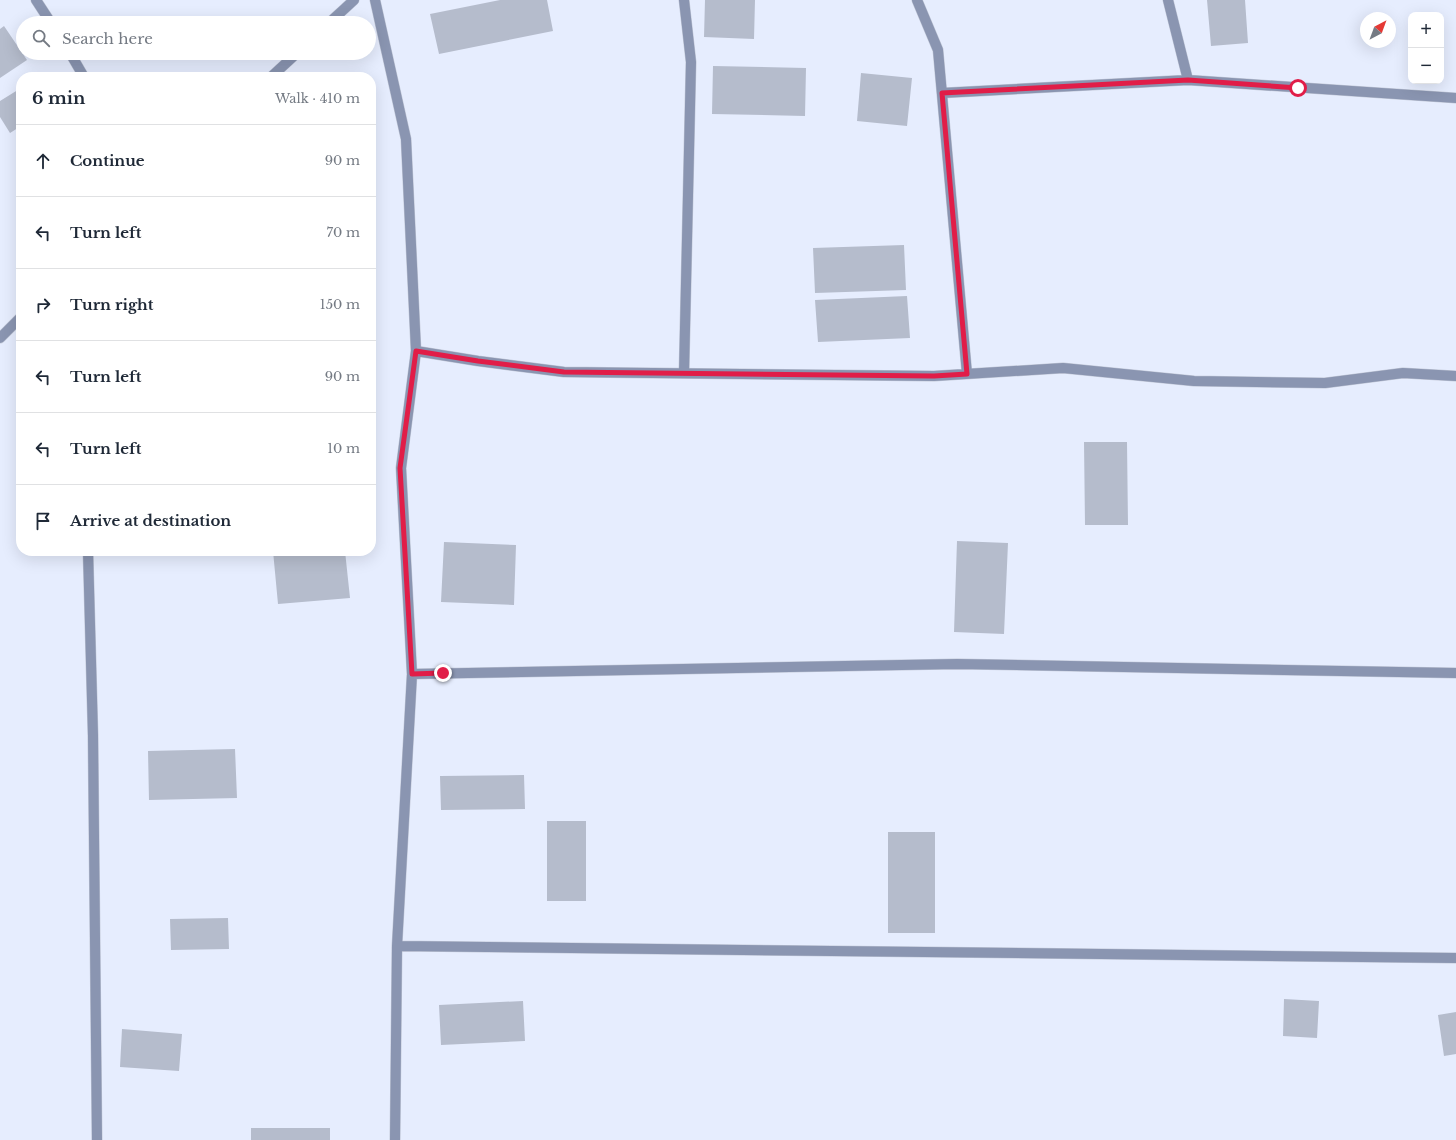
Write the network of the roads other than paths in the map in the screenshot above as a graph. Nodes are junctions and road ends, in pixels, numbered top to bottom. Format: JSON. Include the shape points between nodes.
{"nodes":[{"id":1,"x":36,"y":0,"type":"edge"},
{"id":2,"x":354,"y":0,"type":"edge"},
{"id":3,"x":375,"y":0,"type":"edge"},
{"id":4,"x":684,"y":0,"type":"edge"},
{"id":5,"x":917,"y":0,"type":"edge"},
{"id":6,"x":1168,"y":0,"type":"edge"},
{"id":7,"x":46,"y":16,"type":"edge"},
{"id":8,"x":337,"y":16,"type":"edge"},
{"id":9,"x":74,"y":60,"type":"edge"},
{"id":10,"x":289,"y":60,"type":"edge"},
{"id":11,"x":81,"y":72,"type":"edge"},
{"id":12,"x":276,"y":72,"type":"edge"},
{"id":13,"x":1188,"y":80,"type":"junction"},
{"id":14,"x":942,"y":93,"type":"junction"},
{"id":15,"x":1456,"y":98,"type":"edge"},
{"id":16,"x":16,"y":322,"type":"edge"},
{"id":17,"x":0,"y":338,"type":"edge"},
{"id":18,"x":416,"y":351,"type":"junction"},
{"id":19,"x":684,"y":373,"type":"junction"},
{"id":20,"x":967,"y":374,"type":"junction"},
{"id":21,"x":1456,"y":376,"type":"edge"},
{"id":22,"x":88,"y":556,"type":"edge"},
{"id":23,"x":1456,"y":673,"type":"edge"},
{"id":24,"x":412,"y":674,"type":"junction"},
{"id":25,"x":397,"y":946,"type":"junction"},
{"id":26,"x":1456,"y":958,"type":"edge"},
{"id":27,"x":97,"y":1140,"type":"edge"},
{"id":28,"x":395,"y":1140,"type":"edge"}],
"edges":[{"from":1,"to":7,"type":"street"},
{"from":2,"to":8,"type":"street"},
{"from":3,"to":18,"type":"street","via":[[406,139]]},
{"from":4,"to":19,"type":"street","via":[[691,62]]},
{"from":5,"to":14,"type":"street","via":[[938,50]]},
{"from":6,"to":13,"type":"street"},
{"from":9,"to":11,"type":"street"},
{"from":10,"to":12,"type":"street"},
{"from":13,"to":14,"type":"street"},
{"from":13,"to":15,"type":"street"},
{"from":14,"to":20,"type":"street"},
{"from":16,"to":17,"type":"street"},
{"from":18,"to":19,"type":"street","via":[[564,372]]},
{"from":18,"to":24,"type":"street","via":[[400,468]]},
{"from":19,"to":20,"type":"street","via":[[934,376]]},
{"from":20,"to":21,"type":"street","via":[[1063,368],[1194,381],[1325,383],[1403,373]]},
{"from":22,"to":27,"type":"street","via":[[93,736]]},
{"from":23,"to":24,"type":"street","via":[[957,664]]},
{"from":24,"to":25,"type":"street"},
{"from":25,"to":26,"type":"street"},
{"from":25,"to":28,"type":"street"}]}
